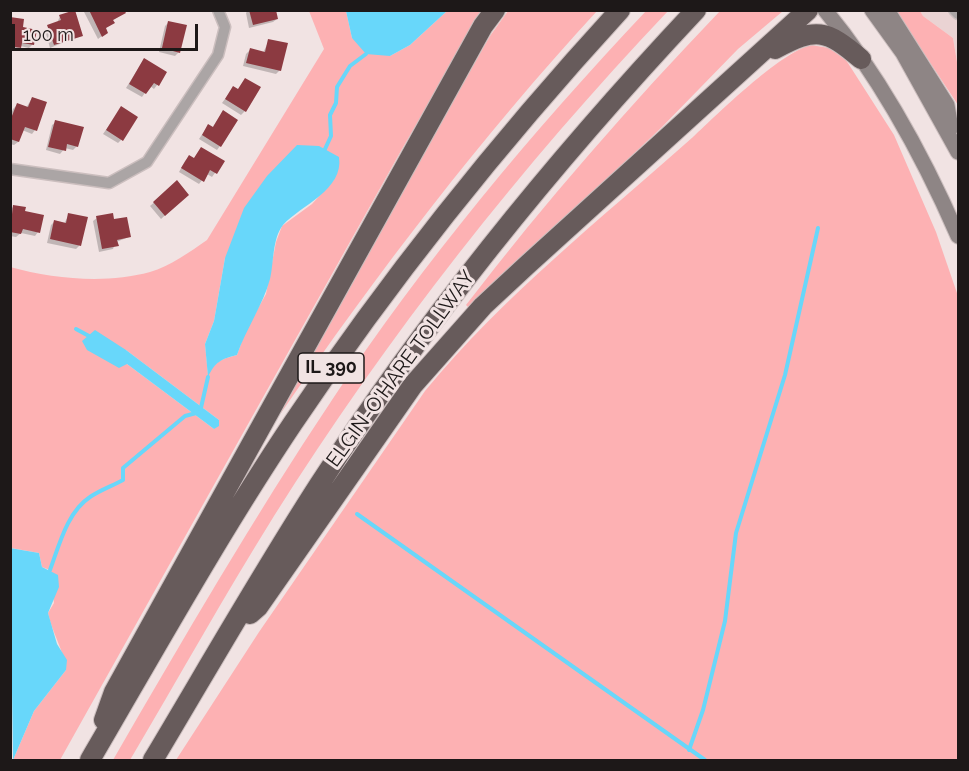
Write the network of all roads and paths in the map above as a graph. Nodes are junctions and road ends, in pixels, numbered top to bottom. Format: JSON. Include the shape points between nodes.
{"nodes":[{"id":1,"x":218,"y":10,"type":"edge"},
{"id":2,"x":495,"y":10,"type":"edge"},
{"id":3,"x":620,"y":10,"type":"edge"},
{"id":4,"x":696,"y":10,"type":"edge"},
{"id":5,"x":808,"y":10,"type":"edge"},
{"id":6,"x":825,"y":10,"type":"edge"},
{"id":7,"x":872,"y":10,"type":"edge"},
{"id":8,"x":887,"y":10,"type":"edge"},
{"id":9,"x":954,"y":10,"type":"edge"},
{"id":10,"x":958,"y":14,"type":"edge"},
{"id":11,"x":754,"y":60,"type":"junction"},
{"id":12,"x":861,"y":60,"type":"junction"},
{"id":13,"x":956,"y":146,"type":"edge"},
{"id":14,"x":10,"y":169,"type":"edge"},
{"id":15,"x":958,"y":236,"type":"edge"},
{"id":16,"x":225,"y":639,"type":"junction"},
{"id":17,"x":91,"y":759,"type":"edge"},
{"id":18,"x":153,"y":760,"type":"edge"}],
"edges":[{"from":1,"to":14,"type":"street","via":[[225,27],[218,56],[147,162],[109,183]]},
{"from":2,"to":17,"type":"highway","via":[[408,159],[114,692]]},
{"from":3,"to":17,"type":"highway","number":"IL 390","via":[[498,148],[348,344],[239,508]]},
{"from":4,"to":16,"type":"highway","name":"ELGIN-O'HARE TOLLWAY","number":"IL 390","via":[[590,126],[446,302],[320,483]]},
{"from":5,"to":11,"type":"highway"},
{"from":6,"to":12,"type":"main road"},
{"from":7,"to":13,"type":"main road","via":[[903,53]]},
{"from":8,"to":13,"type":"main road","via":[[947,105]]},
{"from":9,"to":10,"type":"street"},
{"from":11,"to":12,"type":"highway","via":[[812,33],[828,34]]},
{"from":11,"to":16,"type":"highway","via":[[483,306],[443,349],[413,385],[258,607]]},
{"from":12,"to":15,"type":"main road","via":[[912,144]]},
{"from":16,"to":18,"type":"highway","name":"ELGIN-O'HARE TOLLWAY","number":"IL 390"}]}
